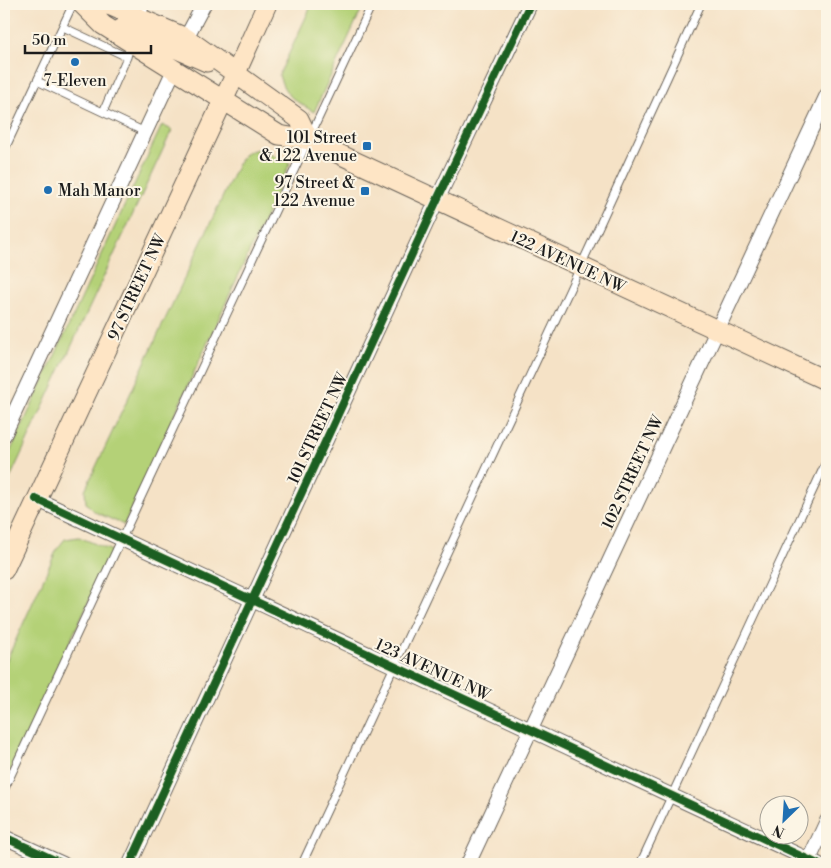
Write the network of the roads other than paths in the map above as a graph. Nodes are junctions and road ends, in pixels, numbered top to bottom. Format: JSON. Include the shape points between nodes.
{"nodes":[{"id":1,"x":73,"y":4,"type":"edge"},
{"id":2,"x":82,"y":4,"type":"edge"},
{"id":3,"x":100,"y":4,"type":"edge"},
{"id":4,"x":204,"y":4,"type":"edge"},
{"id":5,"x":267,"y":4,"type":"edge"},
{"id":6,"x":372,"y":4,"type":"edge"},
{"id":7,"x":530,"y":4,"type":"edge"},
{"id":8,"x":701,"y":4,"type":"edge"},
{"id":9,"x":143,"y":11,"type":"edge"},
{"id":10,"x":104,"y":25,"type":"junction"},
{"id":11,"x":63,"y":27,"type":"junction"},
{"id":12,"x":186,"y":38,"type":"junction"},
{"id":13,"x":129,"y":50,"type":"junction"},
{"id":14,"x":174,"y":70,"type":"junction"},
{"id":15,"x":236,"y":73,"type":"junction"},
{"id":16,"x":37,"y":81,"type":"junction"},
{"id":17,"x":827,"y":95,"type":"edge"},
{"id":18,"x":224,"y":100,"type":"junction"},
{"id":19,"x":103,"y":112,"type":"junction"},
{"id":20,"x":145,"y":132,"type":"junction"},
{"id":21,"x":309,"y":140,"type":"junction"},
{"id":22,"x":4,"y":151,"type":"edge"},
{"id":23,"x":437,"y":200,"type":"junction"},
{"id":24,"x":580,"y":267,"type":"junction"},
{"id":25,"x":718,"y":330,"type":"junction"},
{"id":26,"x":827,"y":381,"type":"edge"},
{"id":27,"x":4,"y":435,"type":"edge"},
{"id":28,"x":827,"y":460,"type":"edge"},
{"id":29,"x":36,"y":499,"type":"junction"},
{"id":30,"x":121,"y":539,"type":"junction"},
{"id":31,"x":4,"y":570,"type":"edge"},
{"id":32,"x":252,"y":600,"type":"junction"},
{"id":33,"x":394,"y":666,"type":"junction"},
{"id":34,"x":531,"y":730,"type":"junction"},
{"id":35,"x":4,"y":790,"type":"edge"},
{"id":36,"x":672,"y":796,"type":"junction"},
{"id":37,"x":827,"y":821,"type":"edge"},
{"id":38,"x":4,"y":837,"type":"edge"},
{"id":39,"x":811,"y":863,"type":"edge"},
{"id":40,"x":63,"y":864,"type":"edge"},
{"id":41,"x":130,"y":864,"type":"edge"},
{"id":42,"x":302,"y":864,"type":"edge"},
{"id":43,"x":468,"y":864,"type":"edge"},
{"id":44,"x":640,"y":864,"type":"edge"}],
"edges":[{"from":1,"to":11,"type":"lane"},
{"from":2,"to":10,"type":"street","name":"122 AVENUE NW"},
{"from":3,"to":9,"type":"street"},
{"from":4,"to":12,"type":"street"},
{"from":5,"to":15,"type":"street","name":"97 STREET NW"},
{"from":6,"to":21,"type":"lane"},
{"from":7,"to":23,"type":"street","name":"101 STREET NW"},
{"from":8,"to":24,"type":"lane"},
{"from":9,"to":12,"type":"street"},
{"from":10,"to":13,"type":"street","name":"122 AVENUE NW"},
{"from":10,"to":15,"type":"street","via":[[147,36]]},
{"from":11,"to":13,"type":"lane"},
{"from":11,"to":16,"type":"lane"},
{"from":12,"to":15,"type":"street"},
{"from":13,"to":14,"type":"street","name":"122 AVENUE NW"},
{"from":13,"to":19,"type":"lane"},
{"from":14,"to":18,"type":"street","name":"122 AVENUE NW"},
{"from":14,"to":20,"type":"street"},
{"from":15,"to":18,"type":"street","name":"97 STREET NW"},
{"from":15,"to":21,"type":"street","via":[[299,119]]},
{"from":16,"to":19,"type":"lane"},
{"from":16,"to":22,"type":"lane"},
{"from":17,"to":25,"type":"street","name":"102 STREET NW"},
{"from":18,"to":21,"type":"street","name":"122 AVENUE NW","via":[[278,135]]},
{"from":18,"to":29,"type":"street","name":"97 STREET NW"},
{"from":19,"to":20,"type":"lane"},
{"from":20,"to":27,"type":"street"},
{"from":21,"to":23,"type":"street","name":"122 AVENUE NW"},
{"from":21,"to":30,"type":"lane"},
{"from":23,"to":24,"type":"street","name":"122 AVENUE NW"},
{"from":23,"to":32,"type":"street","name":"101 STREET NW"},
{"from":24,"to":25,"type":"street","name":"122 AVENUE NW"},
{"from":24,"to":33,"type":"lane"},
{"from":25,"to":26,"type":"street","name":"122 AVENUE NW"},
{"from":25,"to":34,"type":"street","name":"102 STREET NW"},
{"from":28,"to":36,"type":"lane"},
{"from":29,"to":30,"type":"street","name":"123 AVENUE NW"},
{"from":29,"to":31,"type":"street","name":"97 STREET NW"},
{"from":30,"to":32,"type":"street","name":"123 AVENUE NW"},
{"from":30,"to":35,"type":"lane"},
{"from":32,"to":33,"type":"street","name":"123 AVENUE NW"},
{"from":32,"to":41,"type":"street","name":"101 STREET NW"},
{"from":33,"to":34,"type":"street","name":"123 AVENUE NW"},
{"from":33,"to":42,"type":"lane"},
{"from":34,"to":36,"type":"street","name":"123 AVENUE NW"},
{"from":34,"to":43,"type":"street","name":"102 STREET NW"},
{"from":36,"to":39,"type":"street","name":"123 AVENUE NW"},
{"from":36,"to":44,"type":"lane"},
{"from":37,"to":39,"type":"street"},
{"from":38,"to":40,"type":"street"}]}
